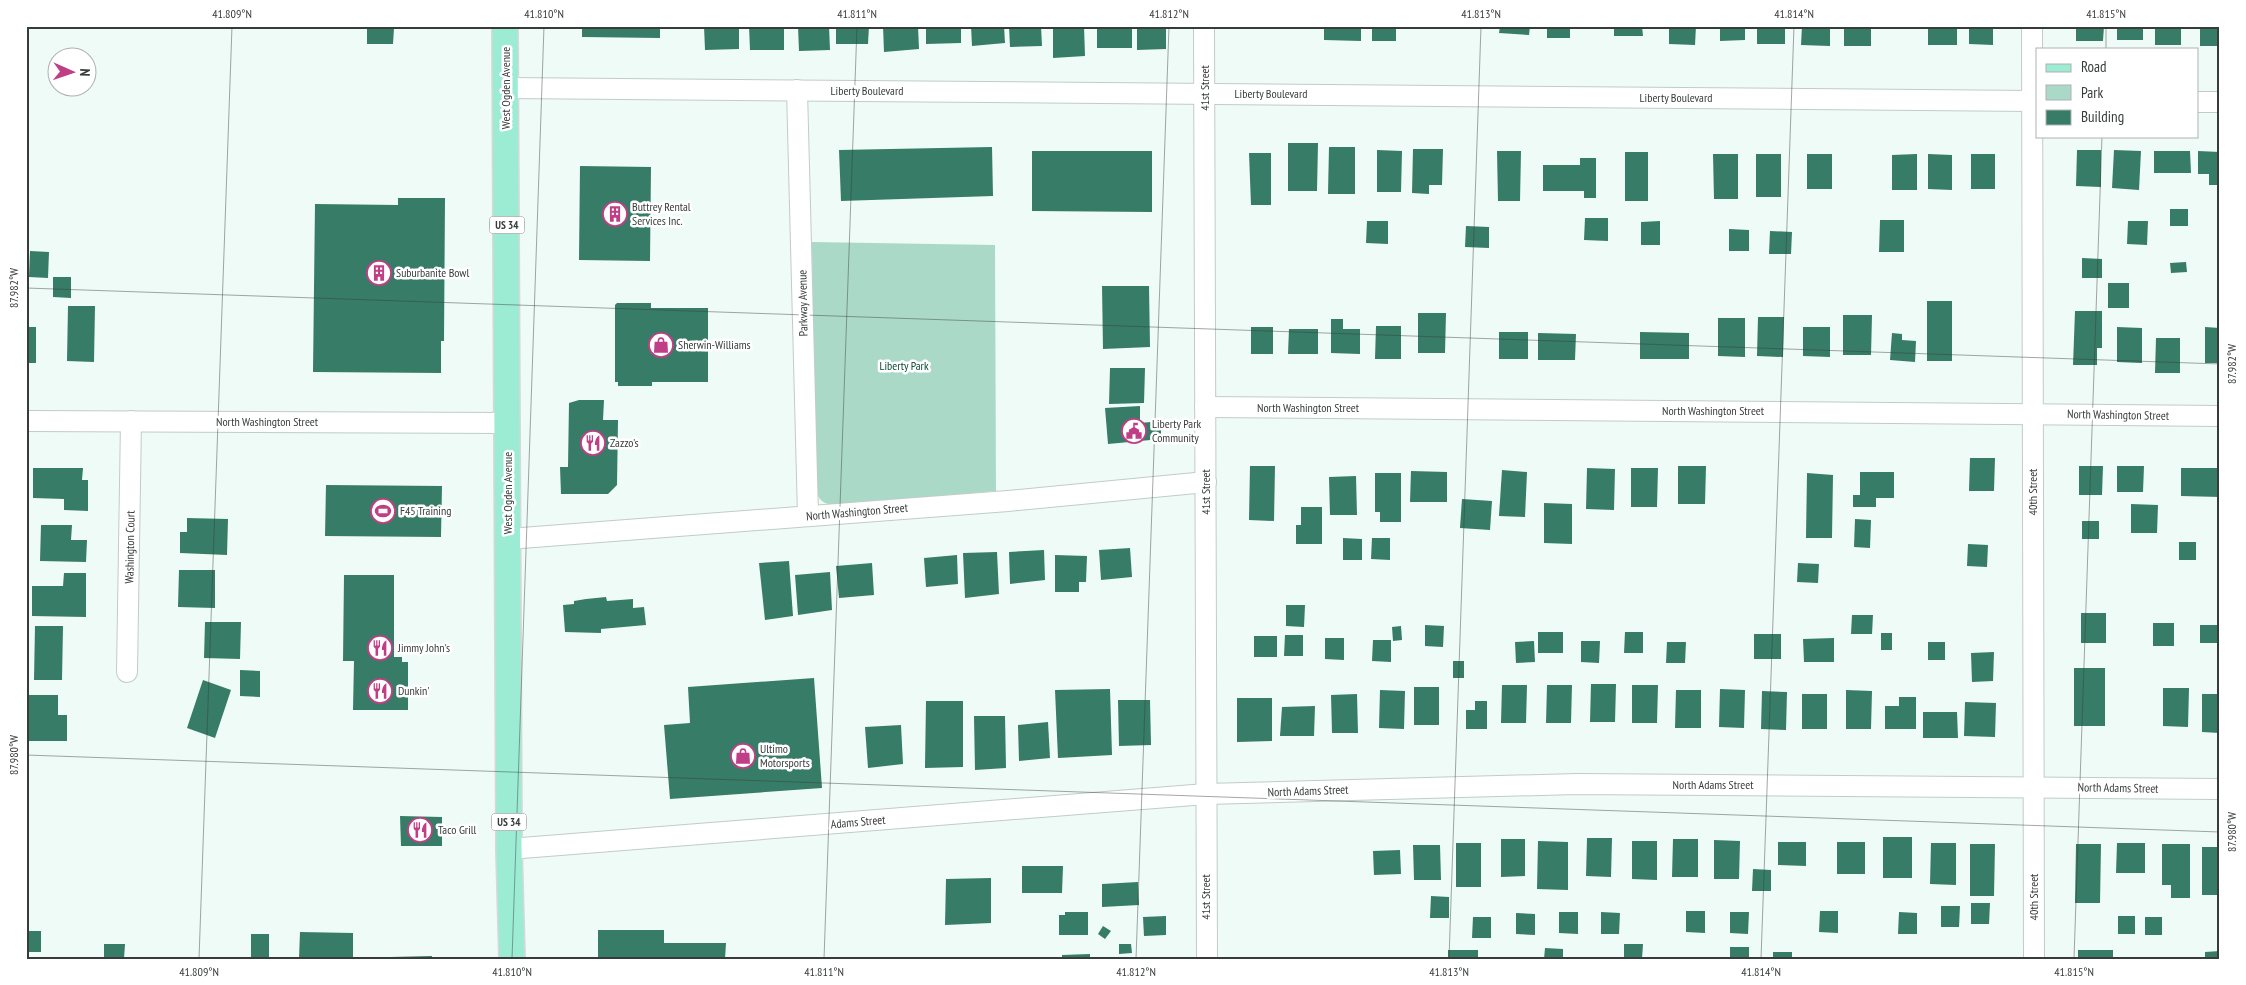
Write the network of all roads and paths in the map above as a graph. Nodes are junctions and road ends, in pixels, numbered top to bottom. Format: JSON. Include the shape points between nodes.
{"nodes":[{"id":1,"x":505,"y":26,"type":"edge"},
{"id":2,"x":1204,"y":26,"type":"edge"},
{"id":3,"x":2032,"y":26,"type":"edge"},
{"id":4,"x":506,"y":88,"type":"junction"},
{"id":5,"x":797,"y":90,"type":"junction"},
{"id":6,"x":1205,"y":94,"type":"junction"},
{"id":7,"x":2035,"y":101,"type":"edge"},
{"id":8,"x":2198,"y":102,"type":"edge"},
{"id":9,"x":2220,"y":102,"type":"edge"},
{"id":10,"x":1205,"y":407,"type":"junction"},
{"id":11,"x":2033,"y":414,"type":"junction"},
{"id":12,"x":2220,"y":416,"type":"edge"},
{"id":13,"x":26,"y":421,"type":"edge"},
{"id":14,"x":131,"y":421,"type":"junction"},
{"id":15,"x":508,"y":423,"type":"junction"},
{"id":16,"x":1206,"y":482,"type":"junction"},
{"id":17,"x":808,"y":516,"type":"junction"},
{"id":18,"x":508,"y":539,"type":"junction"},
{"id":19,"x":127,"y":672,"type":"dead end"},
{"id":20,"x":2034,"y":787,"type":"junction"},
{"id":21,"x":2220,"y":789,"type":"edge"},
{"id":22,"x":1206,"y":794,"type":"junction"},
{"id":23,"x":509,"y":849,"type":"junction"},
{"id":24,"x":512,"y":959,"type":"edge"},
{"id":25,"x":1206,"y":959,"type":"edge"},
{"id":26,"x":2034,"y":959,"type":"edge"}],
"edges":[{"from":1,"to":4,"type":"main road","name":"West Ogden Avenue","number":"US 34"},
{"from":2,"to":6,"type":"street","name":"41st Street"},
{"from":3,"to":7,"type":"street","name":"40th Street"},
{"from":4,"to":5,"type":"street","name":"Liberty Boulevard"},
{"from":4,"to":15,"type":"main road","name":"West Ogden Avenue","number":"US 34"},
{"from":5,"to":6,"type":"street","name":"Liberty Boulevard"},
{"from":5,"to":17,"type":"street","name":"Parkway Avenue"},
{"from":6,"to":7,"type":"street","name":"Liberty Boulevard"},
{"from":6,"to":10,"type":"street","name":"41st Street"},
{"from":7,"to":11,"type":"street","name":"40th Street"},
{"from":8,"to":9,"type":"street"},
{"from":10,"to":11,"type":"street","name":"North Washington Street"},
{"from":10,"to":16,"type":"street","name":"41st Street"},
{"from":11,"to":12,"type":"street","name":"North Washington Street"},
{"from":11,"to":20,"type":"street","name":"40th Street"},
{"from":13,"to":14,"type":"street","name":"North Washington Street"},
{"from":14,"to":15,"type":"street","name":"North Washington Street"},
{"from":14,"to":19,"type":"street","name":"Washington Court"},
{"from":15,"to":18,"type":"main road","name":"West Ogden Avenue","number":"US 34"},
{"from":16,"to":17,"type":"street","name":"North Washington Street"},
{"from":16,"to":22,"type":"street","name":"41st Street"},
{"from":17,"to":18,"type":"street","name":"North Washington Street"},
{"from":18,"to":23,"type":"main road","name":"West Ogden Avenue","number":"US 34"},
{"from":20,"to":21,"type":"street","name":"North Adams Street"},
{"from":20,"to":22,"type":"street","name":"North Adams Street","via":[[1576,784]]},
{"from":20,"to":26,"type":"street","name":"40th Street"},
{"from":22,"to":23,"type":"street","name":"Adams Street"},
{"from":22,"to":25,"type":"street","name":"41st Street"},
{"from":23,"to":24,"type":"main road","name":"West Ogden Avenue","number":"US 34"}]}
